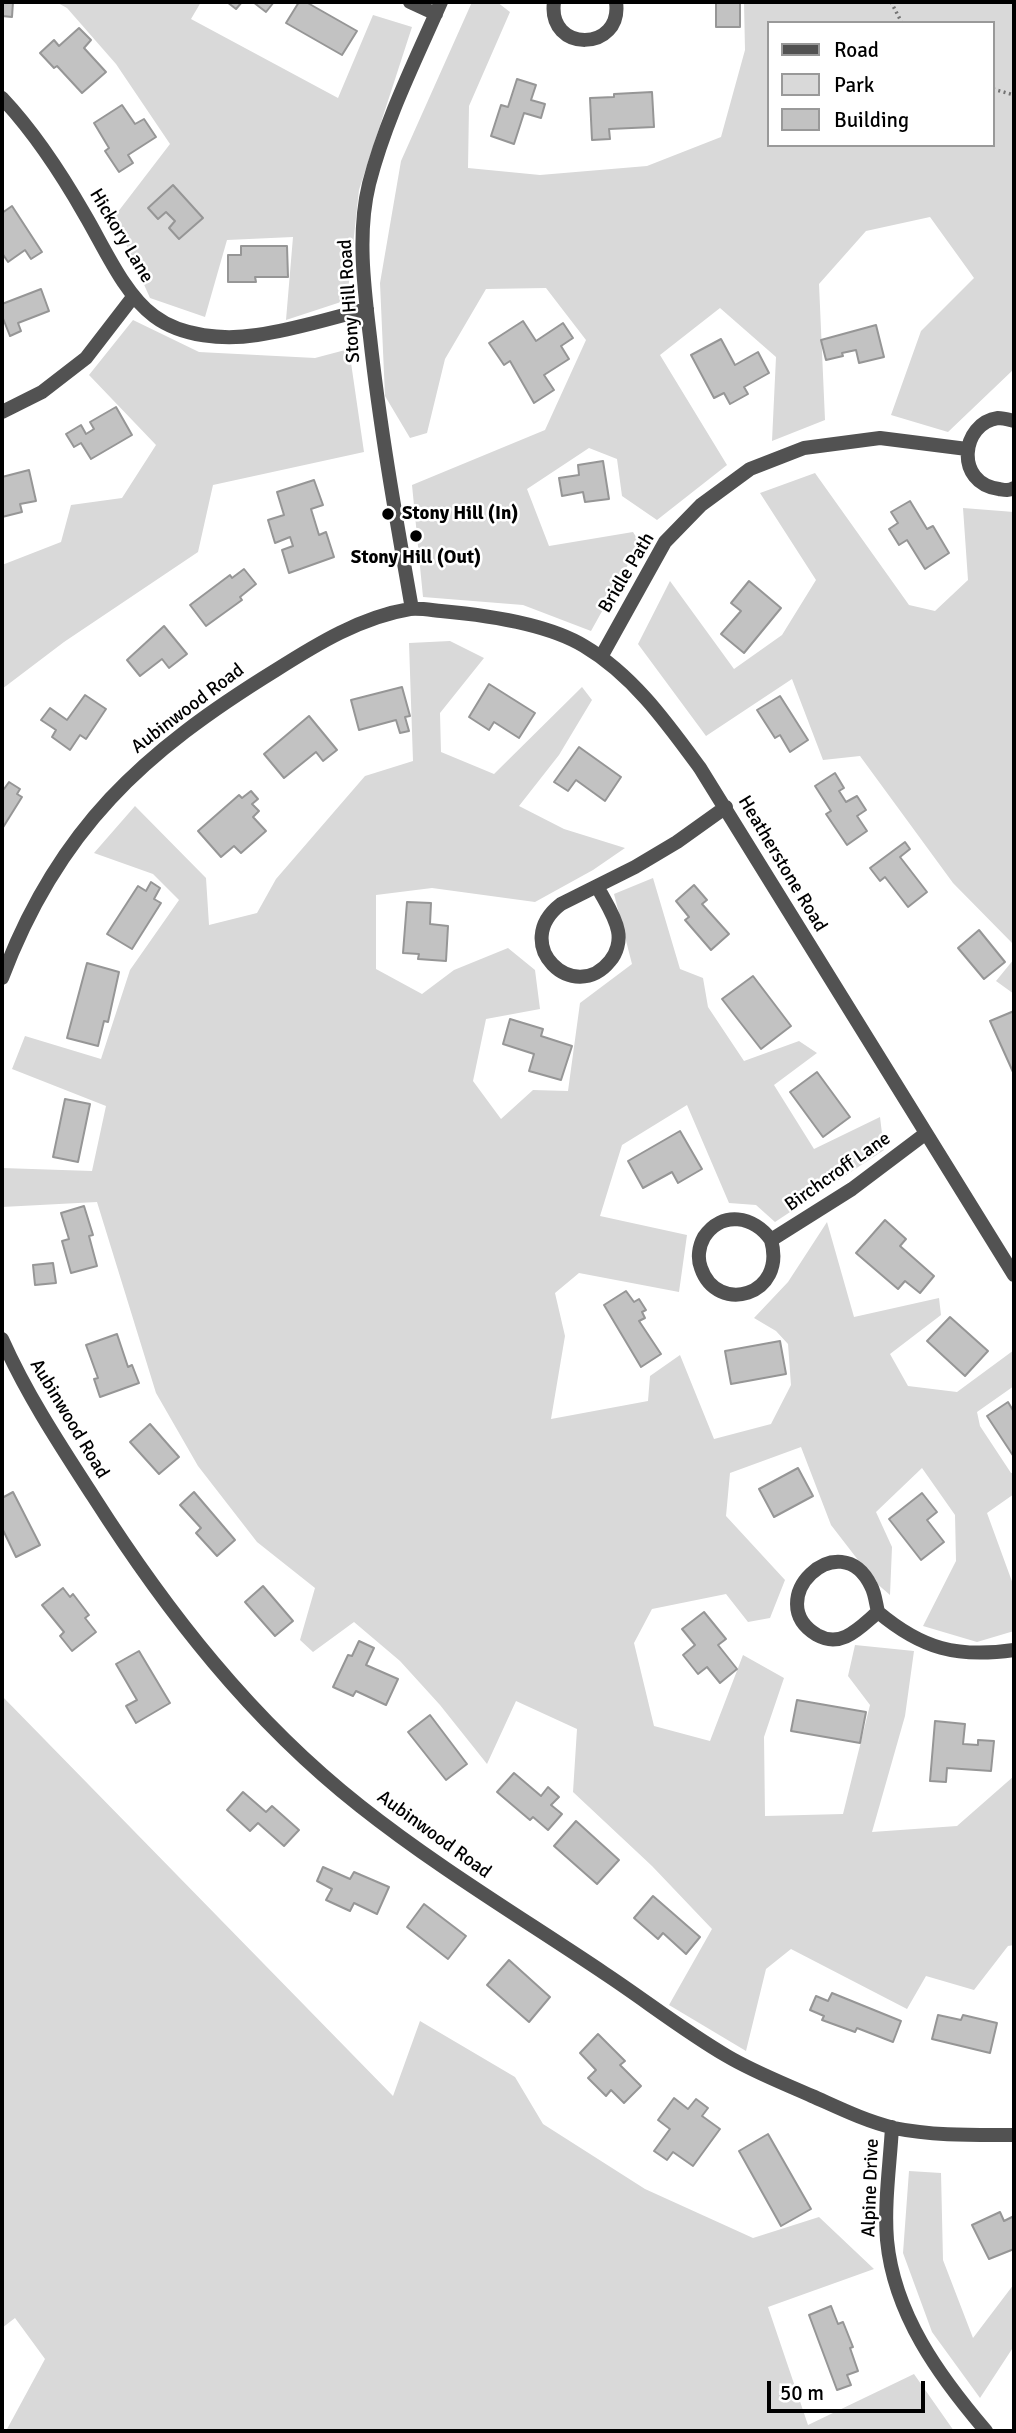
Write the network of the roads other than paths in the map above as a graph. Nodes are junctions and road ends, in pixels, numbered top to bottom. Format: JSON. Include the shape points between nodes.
{"nodes":[{"id":1,"x":410,"y":2,"type":"edge"},
{"id":2,"x":554,"y":2,"type":"edge"},
{"id":3,"x":616,"y":2,"type":"edge"},
{"id":4,"x":438,"y":8,"type":"edge"},
{"id":5,"x":2,"y":98,"type":"edge"},
{"id":6,"x":133,"y":297,"type":"junction"},
{"id":7,"x":367,"y":310,"type":"junction"},
{"id":8,"x":2,"y":412,"type":"edge"},
{"id":9,"x":1014,"y":421,"type":"edge"},
{"id":10,"x":967,"y":449,"type":"junction"},
{"id":11,"x":1014,"y":488,"type":"edge"},
{"id":12,"x":412,"y":609,"type":"junction"},
{"id":13,"x":601,"y":657,"type":"junction"},
{"id":14,"x":726,"y":807,"type":"junction"},
{"id":15,"x":597,"y":886,"type":"junction"},
{"id":16,"x":2,"y":978,"type":"edge"},
{"id":17,"x":925,"y":1134,"type":"junction"},
{"id":18,"x":771,"y":1240,"type":"junction"},
{"id":19,"x":1014,"y":1275,"type":"edge"},
{"id":20,"x":2,"y":1339,"type":"edge"},
{"id":21,"x":878,"y":1612,"type":"junction"},
{"id":22,"x":1014,"y":1650,"type":"edge"},
{"id":23,"x":892,"y":2127,"type":"junction"},
{"id":24,"x":1014,"y":2134,"type":"edge"},
{"id":25,"x":986,"y":2431,"type":"edge"}],
"edges":[{"from":1,"to":4,"type":"street"},
{"from":2,"to":3,"type":"street","via":[[557,24],[564,33],[582,41],[610,29]]},
{"from":4,"to":7,"type":"street","name":"Stony Hill Road","via":[[393,113],[369,186],[363,233]]},
{"from":5,"to":6,"type":"street","name":"Hickory Lane","via":[[28,125]]},
{"from":6,"to":7,"type":"street","name":"Hickory Lane","via":[[155,317],[184,332],[223,337],[257,335]]},
{"from":6,"to":8,"type":"street","via":[[86,358],[42,392]]},
{"from":7,"to":12,"type":"street","name":"Stony Hill Road","via":[[391,493]]},
{"from":9,"to":10,"type":"street","via":[[997,418],[977,429]]},
{"from":10,"to":11,"type":"street","via":[[970,471],[986,487]]},
{"from":10,"to":13,"type":"street","name":"Bridle Path","via":[[880,438],[804,448],[750,469],[701,505],[665,542]]},
{"from":12,"to":13,"type":"street","name":"Heatherstone Road","via":[[484,617],[554,632]]},
{"from":12,"to":16,"type":"street","name":"Aubinwood Road","via":[[333,636],[233,696],[151,757],[98,811],[61,859],[34,905]]},
{"from":13,"to":14,"type":"street","name":"Heatherstone Road","via":[[671,729]]},
{"from":14,"to":15,"type":"street","via":[[677,842]]},
{"from":14,"to":17,"type":"street","name":"Heatherstone Road"},
{"from":15,"to":15,"type":"street","via":[[561,904],[544,922],[542,948],[556,969],[568,975],[594,974],[605,968],[618,946],[615,921]]},
{"from":17,"to":18,"type":"street","name":"Birchcroff Lane","via":[[852,1189]]},
{"from":17,"to":19,"type":"street","name":"Heatherstone Road"},
{"from":18,"to":18,"type":"street","via":[[774,1265],[760,1287],[748,1293],[722,1292],[704,1276],[699,1264],[702,1240],[719,1223],[742,1219],[764,1230]]},
{"from":20,"to":23,"type":"street","name":"Aubinwood Road","via":[[48,1429],[165,1603],[257,1712],[323,1774],[447,1870],[696,2037],[755,2071]]},
{"from":21,"to":21,"type":"street","via":[[851,1635],[828,1640],[816,1634],[800,1615],[796,1603],[799,1588],[824,1563],[836,1560],[856,1566],[871,1586]]},
{"from":21,"to":22,"type":"street","via":[[915,1638],[944,1650]]},
{"from":23,"to":24,"type":"street","name":"Aubinwood Road","via":[[929,2133]]},
{"from":23,"to":25,"type":"street","name":"Alpine Drive","via":[[887,2226],[898,2292],[936,2366]]}]}
